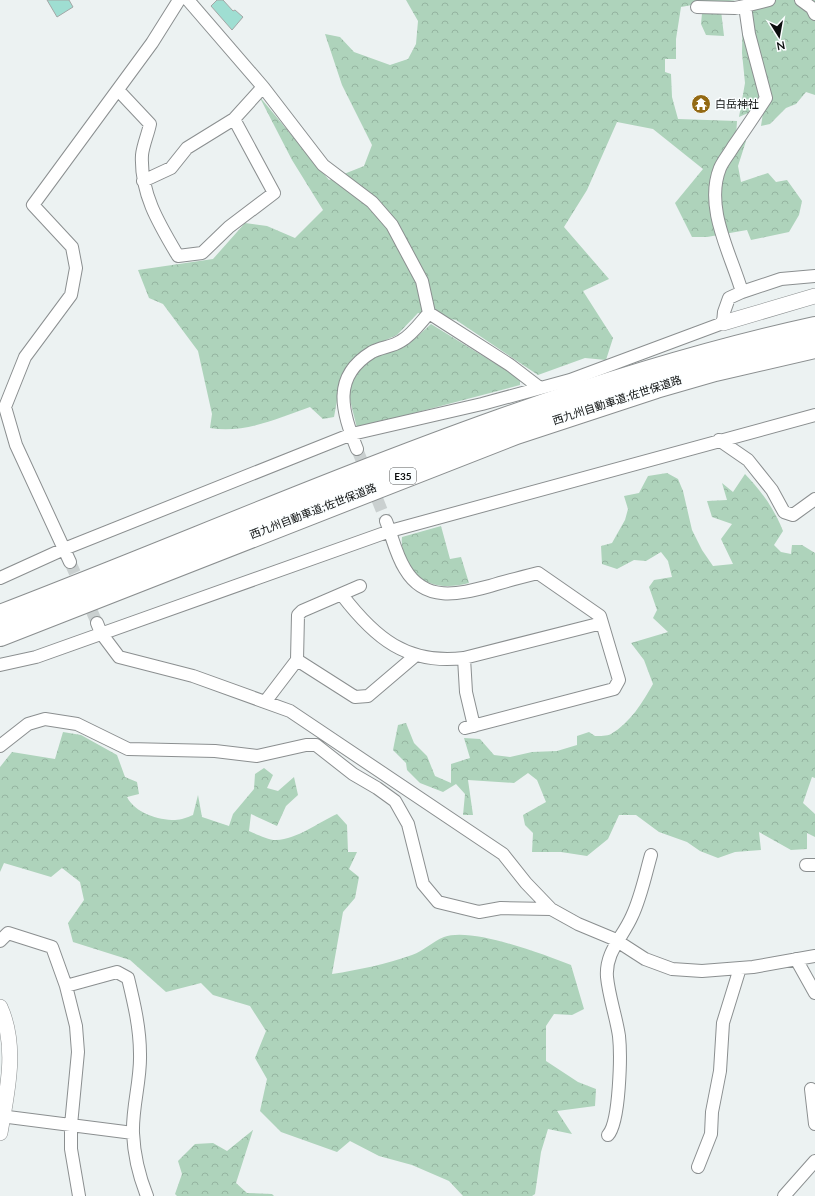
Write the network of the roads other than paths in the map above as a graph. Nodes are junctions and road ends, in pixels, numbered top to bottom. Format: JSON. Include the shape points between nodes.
{"nodes":[{"id":1,"x":179,"y":0,"type":"edge"},
{"id":2,"x":188,"y":0,"type":"edge"},
{"id":3,"x":769,"y":0,"type":"edge"},
{"id":4,"x":800,"y":0,"type":"edge"},
{"id":5,"x":745,"y":6,"type":"junction"},
{"id":6,"x":697,"y":7,"type":"dead end"},
{"id":7,"x":815,"y":14,"type":"edge"},
{"id":8,"x":263,"y":87,"type":"junction"},
{"id":9,"x":118,"y":90,"type":"junction"},
{"id":10,"x":234,"y":119,"type":"junction"},
{"id":11,"x":143,"y":181,"type":"junction"},
{"id":12,"x":815,"y":276,"type":"edge"},
{"id":13,"x":742,"y":292,"type":"junction"},
{"id":14,"x":815,"y":296,"type":"edge"},
{"id":15,"x":429,"y":313,"type":"junction"},
{"id":16,"x":724,"y":323,"type":"junction"},
{"id":17,"x":815,"y":328,"type":"edge"},
{"id":18,"x":815,"y":347,"type":"edge"},
{"id":19,"x":540,"y":388,"type":"junction"},
{"id":20,"x":815,"y":415,"type":"edge"},
{"id":21,"x":352,"y":434,"type":"junction"},
{"id":22,"x":718,"y":440,"type":"junction"},
{"id":23,"x":357,"y":449,"type":"tunnel mouth"},
{"id":24,"x":815,"y":499,"type":"edge"},
{"id":25,"x":388,"y":526,"type":"junction"},
{"id":26,"x":64,"y":549,"type":"junction"},
{"id":27,"x":70,"y":562,"type":"tunnel mouth"},
{"id":28,"x":0,"y":578,"type":"edge"},
{"id":29,"x":360,"y":586,"type":"dead end"},
{"id":30,"x":342,"y":595,"type":"junction"},
{"id":31,"x":0,"y":616,"type":"edge"},
{"id":32,"x":602,"y":623,"type":"junction"},
{"id":33,"x":99,"y":628,"type":"junction"},
{"id":34,"x":0,"y":635,"type":"edge"},
{"id":35,"x":415,"y":656,"type":"junction"},
{"id":36,"x":464,"y":658,"type":"junction"},
{"id":37,"x":297,"y":660,"type":"junction"},
{"id":38,"x":0,"y":665,"type":"edge"},
{"id":39,"x":265,"y":702,"type":"junction"},
{"id":40,"x":0,"y":746,"type":"edge"},
{"id":41,"x":651,"y":856,"type":"dead end"},
{"id":42,"x":551,"y":909,"type":"junction"},
{"id":43,"x":0,"y":941,"type":"edge"},
{"id":44,"x":618,"y":941,"type":"junction"},
{"id":45,"x":815,"y":956,"type":"edge"},
{"id":46,"x":796,"y":959,"type":"junction"},
{"id":47,"x":740,"y":968,"type":"junction"},
{"id":48,"x":66,"y":986,"type":"junction"},
{"id":49,"x":815,"y":993,"type":"edge"},
{"id":50,"x":0,"y":1007,"type":"edge"},
{"id":51,"x":811,"y":1089,"type":"dead end"},
{"id":52,"x":2,"y":1117,"type":"edge"},
{"id":53,"x":815,"y":1124,"type":"edge"},
{"id":54,"x":71,"y":1125,"type":"junction"},
{"id":55,"x":0,"y":1133,"type":"edge"},
{"id":56,"x":133,"y":1133,"type":"junction"},
{"id":57,"x":608,"y":1135,"type":"dead end"},
{"id":58,"x":815,"y":1161,"type":"edge"},
{"id":59,"x":698,"y":1168,"type":"dead end"},
{"id":60,"x":79,"y":1196,"type":"edge"},
{"id":61,"x":147,"y":1196,"type":"edge"},
{"id":62,"x":784,"y":1196,"type":"edge"}],
"edges":[{"from":1,"to":9,"type":"street"},
{"from":2,"to":8,"type":"street"},
{"from":3,"to":5,"type":"street"},
{"from":4,"to":7,"type":"street","via":[[812,8]]},
{"from":5,"to":6,"type":"street"},
{"from":5,"to":13,"type":"street","via":[[749,34],[766,98],[720,167],[715,187],[716,206],[724,241]]},
{"from":8,"to":10,"type":"street"},
{"from":8,"to":15,"type":"street","via":[[323,165],[372,202],[392,226],[422,281]]},
{"from":9,"to":11,"type":"street","via":[[150,124],[142,153]]},
{"from":9,"to":26,"type":"street","via":[[33,205],[72,247],[76,268],[71,295],[25,356],[4,407],[16,445]]},
{"from":10,"to":11,"type":"street","via":[[188,148],[171,168]]},
{"from":10,"to":11,"type":"street","via":[[274,193],[228,228],[202,253],[178,256],[154,214]]},
{"from":12,"to":13,"type":"street","via":[[781,279]]},
{"from":13,"to":16,"type":"street","via":[[729,298],[724,312]]},
{"from":14,"to":16,"type":"street"},
{"from":15,"to":19,"type":"street","via":[[510,365]]},
{"from":15,"to":21,"type":"street","via":[[401,342],[374,351],[359,361],[348,375],[343,401]]},
{"from":16,"to":19,"type":"street","via":[[570,380]]},
{"from":17,"to":31,"type":"highway","name":"西九州自動車道;佐世保道路","number":"E35","via":[[667,365],[485,425]]},
{"from":18,"to":34,"type":"highway","name":"西九州自動車道;佐世保道路","number":"E35","via":[[685,378],[516,433]]},
{"from":19,"to":21,"type":"street"},
{"from":20,"to":22,"type":"street"},
{"from":21,"to":23,"type":"street"},
{"from":21,"to":26,"type":"street"},
{"from":22,"to":24,"type":"street","via":[[748,460],[772,490],[784,512],[793,515]]},
{"from":22,"to":25,"type":"street"},
{"from":25,"to":32,"type":"street","via":[[404,569],[415,582],[430,591],[461,594],[538,573],[600,616]]},
{"from":25,"to":33,"type":"street"},
{"from":26,"to":27,"type":"street"},
{"from":26,"to":28,"type":"street"},
{"from":29,"to":30,"type":"street"},
{"from":30,"to":35,"type":"street","via":[[358,617],[376,634]]},
{"from":30,"to":37,"type":"street","via":[[298,615]]},
{"from":32,"to":36,"type":"street"},
{"from":32,"to":36,"type":"street","via":[[619,680],[614,690],[469,727]]},
{"from":33,"to":38,"type":"street","via":[[36,657]]},
{"from":33,"to":39,"type":"street","via":[[119,657],[193,676]]},
{"from":35,"to":36,"type":"street","via":[[448,660]]},
{"from":35,"to":37,"type":"street","via":[[368,696],[355,697]]},
{"from":37,"to":39,"type":"street"},
{"from":39,"to":42,"type":"street","via":[[290,711],[503,854],[526,884]]},
{"from":40,"to":42,"type":"street","via":[[28,724],[45,719],[77,724],[128,749],[215,751],[257,756],[316,745],[353,774],[395,801],[408,824],[423,884],[438,902],[479,912],[501,908]]},
{"from":41,"to":44,"type":"street","via":[[639,898]]},
{"from":42,"to":44,"type":"street"},
{"from":43,"to":48,"type":"street","via":[[8,933],[52,947]]},
{"from":44,"to":47,"type":"street","via":[[645,959],[672,969],[702,971]]},
{"from":44,"to":57,"type":"street","via":[[610,952],[607,965],[619,1046],[618,1098],[615,1118]]},
{"from":45,"to":46,"type":"street"},
{"from":46,"to":47,"type":"street"},
{"from":46,"to":49,"type":"street"},
{"from":47,"to":59,"type":"street","via":[[723,1023],[720,1071],[712,1112],[711,1134]]},
{"from":48,"to":54,"type":"street","via":[[76,1026],[78,1052]]},
{"from":48,"to":56,"type":"street","via":[[117,972],[128,978],[137,1017],[140,1054]]},
{"from":50,"to":52,"type":"street","via":[[8,1037],[10,1073]]},
{"from":51,"to":53,"type":"street"},
{"from":52,"to":54,"type":"street"},
{"from":52,"to":55,"type":"street"},
{"from":54,"to":56,"type":"street"},
{"from":54,"to":60,"type":"street","via":[[71,1149]]},
{"from":56,"to":61,"type":"street","via":[[138,1168]]},
{"from":58,"to":62,"type":"street"}]}
